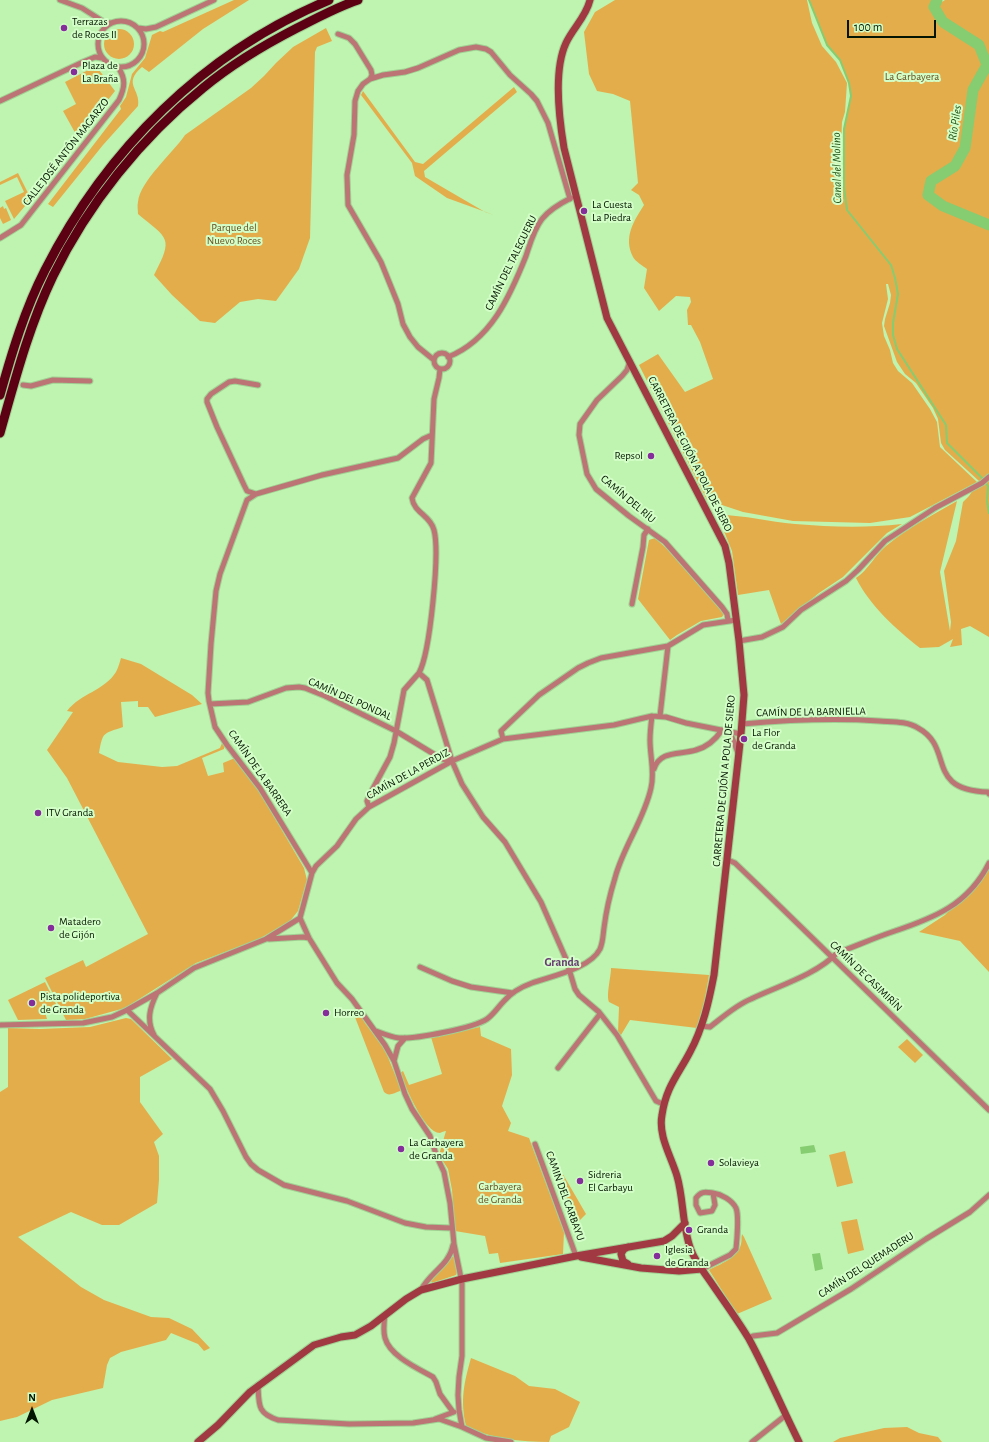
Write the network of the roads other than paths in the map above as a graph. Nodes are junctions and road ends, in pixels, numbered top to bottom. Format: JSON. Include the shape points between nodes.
{"nodes":[{"id":1,"x":60,"y":0,"type":"edge"},
{"id":2,"x":214,"y":0,"type":"edge"},
{"id":3,"x":324,"y":0,"type":"edge"},
{"id":4,"x":329,"y":0,"type":"edge"},
{"id":5,"x":358,"y":0,"type":"edge"},
{"id":6,"x":590,"y":0,"type":"edge"},
{"id":7,"x":286,"y":20,"type":"junction"},
{"id":8,"x":110,"y":23,"type":"junction"},
{"id":9,"x":156,"y":26,"type":"junction"},
{"id":10,"x":138,"y":28,"type":"junction"},
{"id":11,"x":338,"y":34,"type":"dead end"},
{"id":12,"x":144,"y":40,"type":"junction"},
{"id":13,"x":102,"y":58,"type":"junction"},
{"id":14,"x":118,"y":66,"type":"junction"},
{"id":15,"x":370,"y":80,"type":"junction"},
{"id":16,"x":0,"y":101,"type":"edge"},
{"id":17,"x":573,"y":197,"type":"junction"},
{"id":18,"x":0,"y":238,"type":"edge"},
{"id":19,"x":448,"y":357,"type":"junction"},
{"id":20,"x":434,"y":360,"type":"junction"},
{"id":21,"x":630,"y":360,"type":"junction"},
{"id":22,"x":440,"y":369,"type":"junction"},
{"id":23,"x":90,"y":381,"type":"dead end"},
{"id":24,"x":23,"y":385,"type":"tunnel mouth"},
{"id":25,"x":258,"y":385,"type":"dead end"},
{"id":26,"x":0,"y":395,"type":"edge"},
{"id":27,"x":0,"y":433,"type":"edge"},
{"id":28,"x":432,"y":434,"type":"junction"},
{"id":29,"x":987,"y":479,"type":"edge"},
{"id":30,"x":256,"y":494,"type":"junction"},
{"id":31,"x":648,"y":529,"type":"junction"},
{"id":32,"x":632,"y":604,"type":"dead end"},
{"id":33,"x":728,"y":620,"type":"junction"},
{"id":34,"x":736,"y":620,"type":"junction"},
{"id":35,"x":739,"y":641,"type":"junction"},
{"id":36,"x":668,"y":646,"type":"junction"},
{"id":37,"x":419,"y":674,"type":"junction"},
{"id":38,"x":210,"y":704,"type":"junction"},
{"id":39,"x":652,"y":716,"type":"junction"},
{"id":40,"x":660,"y":716,"type":"junction"},
{"id":41,"x":742,"y":724,"type":"junction"},
{"id":42,"x":722,"y":730,"type":"junction"},
{"id":43,"x":396,"y":731,"type":"junction"},
{"id":44,"x":730,"y":732,"type":"junction"},
{"id":45,"x":741,"y":734,"type":"junction"},
{"id":46,"x":503,"y":739,"type":"junction"},
{"id":47,"x":739,"y":755,"type":"junction"},
{"id":48,"x":452,"y":761,"type":"junction"},
{"id":49,"x":653,"y":772,"type":"junction"},
{"id":50,"x":989,"y":793,"type":"edge"},
{"id":51,"x":369,"y":807,"type":"junction"},
{"id":52,"x":728,"y":860,"type":"junction"},
{"id":53,"x":989,"y":863,"type":"edge"},
{"id":54,"x":312,"y":873,"type":"junction"},
{"id":55,"x":300,"y":918,"type":"junction"},
{"id":56,"x":309,"y":938,"type":"junction"},
{"id":57,"x":266,"y":939,"type":"junction"},
{"id":58,"x":833,"y":957,"type":"junction"},
{"id":59,"x":420,"y":967,"type":"dead end"},
{"id":60,"x":569,"y":971,"type":"junction"},
{"id":61,"x":157,"y":993,"type":"junction"},
{"id":62,"x":513,"y":993,"type":"junction"},
{"id":63,"x":127,"y":1010,"type":"junction"},
{"id":64,"x":600,"y":1014,"type":"junction"},
{"id":65,"x":0,"y":1025,"type":"edge"},
{"id":66,"x":701,"y":1026,"type":"junction"},
{"id":67,"x":375,"y":1031,"type":"junction"},
{"id":68,"x":156,"y":1037,"type":"junction"},
{"id":69,"x":405,"y":1038,"type":"junction"},
{"id":70,"x":394,"y":1061,"type":"junction"},
{"id":71,"x":558,"y":1068,"type":"dead end"},
{"id":72,"x":663,"y":1104,"type":"junction"},
{"id":73,"x":989,"y":1110,"type":"edge"},
{"id":74,"x":535,"y":1144,"type":"dead end"},
{"id":75,"x":713,"y":1193,"type":"junction"},
{"id":76,"x":989,"y":1195,"type":"edge"},
{"id":77,"x":452,"y":1228,"type":"junction"},
{"id":78,"x":683,"y":1231,"type":"junction"},
{"id":79,"x":454,"y":1244,"type":"junction"},
{"id":80,"x":630,"y":1246,"type":"junction"},
{"id":81,"x":576,"y":1256,"type":"junction"},
{"id":82,"x":694,"y":1258,"type":"junction"},
{"id":83,"x":630,"y":1266,"type":"junction"},
{"id":84,"x":702,"y":1269,"type":"junction"},
{"id":85,"x":679,"y":1271,"type":"junction"},
{"id":86,"x":462,"y":1279,"type":"junction"},
{"id":87,"x":421,"y":1290,"type":"junction"},
{"id":88,"x":385,"y":1316,"type":"junction"},
{"id":89,"x":748,"y":1338,"type":"junction"},
{"id":90,"x":258,"y":1385,"type":"junction"},
{"id":91,"x":459,"y":1410,"type":"junction"},
{"id":92,"x":453,"y":1412,"type":"junction"},
{"id":93,"x":786,"y":1415,"type":"junction"},
{"id":94,"x":434,"y":1419,"type":"junction"},
{"id":95,"x":462,"y":1426,"type":"junction"},
{"id":96,"x":198,"y":1442,"type":"edge"},
{"id":97,"x":511,"y":1442,"type":"edge"},
{"id":98,"x":752,"y":1442,"type":"edge"},
{"id":99,"x":800,"y":1442,"type":"edge"}],
"edges":[{"from":1,"to":8,"type":"street"},
{"from":2,"to":9,"type":"street"},
{"from":3,"to":7,"type":"highway"},
{"from":4,"to":7,"type":"highway"},
{"from":5,"to":27,"type":"highway","via":[[337,7],[274,40],[231,67],[203,87],[140,148],[107,188],[80,228],[53,276],[22,358]]},
{"from":6,"to":17,"type":"street","name":"CARRETERA DE GIJÓN A POLA DE SIERO","via":[[582,19],[566,43],[558,75],[561,130]]},
{"from":7,"to":26,"type":"highway","via":[[225,58],[162,110],[132,140],[100,180],[44,270],[11,355]]},
{"from":8,"to":10,"type":"street","via":[[122,21]]},
{"from":8,"to":13,"type":"street","via":[[103,28],[97,43]]},
{"from":9,"to":10,"type":"street"},
{"from":9,"to":12,"type":"street"},
{"from":10,"to":12,"type":"street"},
{"from":11,"to":15,"type":"street","via":[[349,38],[355,44],[371,70]]},
{"from":12,"to":14,"type":"street","via":[[136,61]]},
{"from":13,"to":14,"type":"street"},
{"from":13,"to":16,"type":"street","via":[[95,57],[83,62]]},
{"from":14,"to":18,"type":"street","name":"CALLE JOSÉ ANTÓN MAGARZO","via":[[125,86],[119,100],[21,225]]},
{"from":15,"to":17,"type":"street","via":[[418,68],[459,50],[476,47],[486,49],[536,101],[548,123]]},
{"from":15,"to":20,"type":"street","via":[[358,91],[355,101],[354,135],[347,175],[348,205],[381,262],[410,337]]},
{"from":17,"to":19,"type":"street","name":"CAMÍN DEL TALEGUERU","via":[[557,206],[541,221],[502,309],[491,326],[460,352]]},
{"from":17,"to":21,"type":"street","name":"CARRETERA DE GIJÓN A POLA DE SIERO","via":[[607,318]]},
{"from":19,"to":20,"type":"street","via":[[442,353]]},
{"from":19,"to":22,"type":"street","via":[[449,365]]},
{"from":20,"to":22,"type":"street"},
{"from":21,"to":31,"type":"street","name":"CAMÍN DEL RÍU","via":[[622,376],[597,400],[578,429],[585,467],[596,489]]},
{"from":21,"to":34,"type":"street","name":"CARRETERA DE GIJÓN A POLA DE SIERO","via":[[725,546]]},
{"from":22,"to":28,"type":"street","via":[[434,399]]},
{"from":23,"to":24,"type":"street","via":[[53,380],[31,386]]},
{"from":25,"to":30,"type":"street","via":[[229,382],[211,394],[207,402],[244,485],[247,490]]},
{"from":28,"to":30,"type":"street","via":[[398,458],[322,475]]},
{"from":28,"to":37,"type":"street","via":[[431,464],[412,498],[414,507],[427,517],[433,526],[436,540],[428,637]]},
{"from":29,"to":35,"type":"street","via":[[922,516],[885,541],[846,581],[801,610],[783,627],[762,637]]},
{"from":30,"to":38,"type":"street","name":"CAMÍN DE LA BARRERA","via":[[247,500],[216,591],[208,693]]},
{"from":31,"to":32,"type":"street","via":[[644,535]]},
{"from":31,"to":33,"type":"street","name":"CAMÍN DEL RÍU","via":[[675,553],[722,607]]},
{"from":33,"to":34,"type":"street"},
{"from":33,"to":36,"type":"street","via":[[703,625]]},
{"from":34,"to":35,"type":"street","name":"CARRETERA DE GIJÓN A POLA DE SIERO"},
{"from":35,"to":41,"type":"street","name":"CARRETERA DE GIJÓN A POLA DE SIERO","via":[[744,695]]},
{"from":36,"to":40,"type":"street"},
{"from":36,"to":46,"type":"street","via":[[601,658],[578,668],[539,695],[501,731]]},
{"from":37,"to":43,"type":"street","via":[[404,690]]},
{"from":37,"to":48,"type":"street","via":[[427,680]]},
{"from":38,"to":43,"type":"street","name":"CAMÍN DEL PONDAL","via":[[248,702],[286,688],[299,687],[325,696]]},
{"from":38,"to":54,"type":"street","name":"CAMÍN DE LA BARRERA","via":[[215,727],[260,788]]},
{"from":39,"to":40,"type":"street","name":"CAMÍN DE LA PERDIZ"},
{"from":39,"to":46,"type":"street","name":"CAMÍN DE LA PERDIZ","via":[[614,725]]},
{"from":39,"to":49,"type":"street","via":[[650,741]]},
{"from":40,"to":42,"type":"street","name":"CAMÍN DE LA PERDIZ"},
{"from":41,"to":45,"type":"street","name":"CARRETERA DE GIJÓN A POLA DE SIERO"},
{"from":41,"to":50,"type":"street","name":"CAMÍN DE LA BARNIELLA","via":[[839,719],[908,723],[924,731],[932,740],[944,771],[953,782],[969,790]]},
{"from":42,"to":44,"type":"street","name":"CAMÍN DE LA PERDIZ"},
{"from":42,"to":49,"type":"street","via":[[714,740],[697,750],[671,753],[661,758]]},
{"from":43,"to":48,"type":"street","name":"CAMÍN DEL PONDAL","via":[[442,759]]},
{"from":43,"to":51,"type":"street","via":[[390,757],[367,801]]},
{"from":44,"to":45,"type":"street","name":"CAMÍN DE LA PERDIZ"},
{"from":44,"to":47,"type":"street"},
{"from":45,"to":47,"type":"street","name":"CARRETERA DE GIJÓN A POLA DE SIERO"},
{"from":46,"to":48,"type":"street","name":"CAMÍN DE LA PERDIZ"},
{"from":47,"to":52,"type":"street","name":"CARRETERA DE GIJÓN A POLA DE SIERO"},
{"from":48,"to":51,"type":"street","name":"CAMÍN DE LA PERDIZ"},
{"from":48,"to":60,"type":"street","via":[[469,796],[505,842],[541,902]]},
{"from":49,"to":60,"type":"street","via":[[648,799],[615,878],[600,950],[586,963]]},
{"from":51,"to":54,"type":"street","name":"CAMÍN DE LA PERDIZ"},
{"from":52,"to":58,"type":"street","name":"CAMÍN DE CASIMIRÍN","via":[[735,863]]},
{"from":52,"to":66,"type":"street","name":"CARRETERA DE GIJÓN A POLA DE SIERO","via":[[714,974],[708,1008]]},
{"from":53,"to":58,"type":"street","via":[[976,884],[946,910],[927,920],[837,952]]},
{"from":54,"to":55,"type":"street","name":"CAMÍN DE LA PERDIZ"},
{"from":55,"to":56,"type":"street"},
{"from":55,"to":57,"type":"street"},
{"from":56,"to":57,"type":"street"},
{"from":56,"to":67,"type":"street","via":[[337,983],[352,998]]},
{"from":57,"to":61,"type":"street","via":[[194,968]]},
{"from":58,"to":66,"type":"street","via":[[830,961],[778,988],[750,999],[710,1027]]},
{"from":58,"to":73,"type":"street","name":"CAMÍN DE CASIMIRÍN"},
{"from":59,"to":62,"type":"street","via":[[471,987]]},
{"from":60,"to":62,"type":"street"},
{"from":60,"to":64,"type":"street","via":[[579,995]]},
{"from":61,"to":63,"type":"street"},
{"from":61,"to":68,"type":"street","via":[[149,1015]]},
{"from":62,"to":69,"type":"street","via":[[486,1019],[472,1026]]},
{"from":63,"to":65,"type":"street","via":[[112,1017],[82,1023]]},
{"from":63,"to":68,"type":"street"},
{"from":64,"to":71,"type":"street"},
{"from":64,"to":72,"type":"street","via":[[624,1044],[656,1101]]},
{"from":66,"to":72,"type":"street","name":"CARRETERA DE GIJÓN A POLA DE SIERO"},
{"from":67,"to":69,"type":"street"},
{"from":67,"to":70,"type":"street"},
{"from":68,"to":77,"type":"street","via":[[210,1089],[246,1157],[258,1170],[284,1185],[347,1201],[405,1223]]},
{"from":69,"to":70,"type":"street","via":[[398,1046]]},
{"from":70,"to":77,"type":"street","via":[[405,1094],[430,1136],[444,1172]]},
{"from":72,"to":78,"type":"street","name":"CARRETERA DE GIJÓN A POLA DE SIERO","via":[[662,1134],[679,1182],[685,1223]]},
{"from":74,"to":81,"type":"street","name":"CAMIN DEL CARBAYU"},
{"from":75,"to":75,"type":"street","via":[[701,1192],[696,1198],[700,1213],[712,1211],[716,1205]]},
{"from":75,"to":84,"type":"street","via":[[722,1195],[736,1208],[736,1249],[730,1255]]},
{"from":76,"to":89,"type":"street","name":"CAMÍN DEL QUEMADERU","via":[[970,1212],[851,1289],[777,1333]]},
{"from":77,"to":79,"type":"street"},
{"from":78,"to":80,"type":"street","via":[[664,1241]]},
{"from":78,"to":82,"type":"street"},
{"from":79,"to":86,"type":"street"},
{"from":79,"to":87,"type":"street","via":[[448,1259],[425,1282]]},
{"from":80,"to":81,"type":"street"},
{"from":80,"to":83,"type":"street","via":[[621,1254],[623,1261]]},
{"from":81,"to":83,"type":"street"},
{"from":81,"to":86,"type":"street"},
{"from":82,"to":84,"type":"street"},
{"from":82,"to":85,"type":"street","via":[[686,1269]]},
{"from":83,"to":85,"type":"street"},
{"from":84,"to":85,"type":"street"},
{"from":84,"to":89,"type":"street"},
{"from":86,"to":87,"type":"street"},
{"from":86,"to":91,"type":"street"},
{"from":87,"to":88,"type":"street"},
{"from":88,"to":90,"type":"street","via":[[355,1335],[314,1345]]},
{"from":88,"to":92,"type":"street","via":[[386,1342],[398,1356],[432,1377]]},
{"from":89,"to":93,"type":"street"},
{"from":90,"to":94,"type":"street","via":[[260,1408],[268,1416],[278,1420],[413,1424]]},
{"from":90,"to":96,"type":"street"},
{"from":91,"to":92,"type":"street"},
{"from":91,"to":95,"type":"street"},
{"from":92,"to":94,"type":"street"},
{"from":93,"to":98,"type":"street"},
{"from":93,"to":99,"type":"street"},
{"from":94,"to":95,"type":"street"},
{"from":95,"to":97,"type":"street","via":[[486,1438]]}]}
